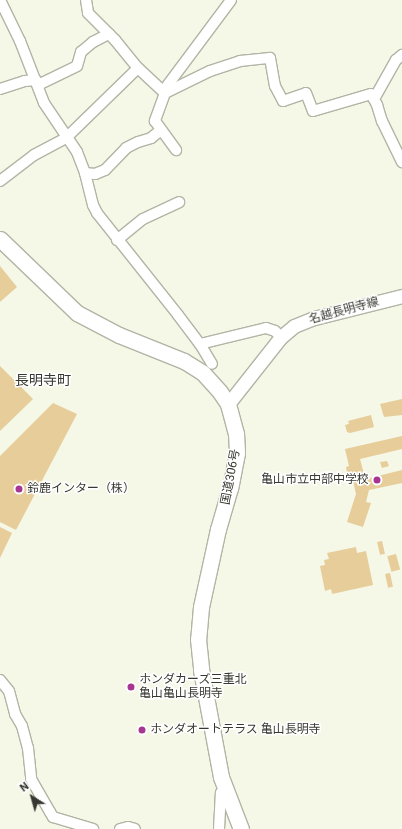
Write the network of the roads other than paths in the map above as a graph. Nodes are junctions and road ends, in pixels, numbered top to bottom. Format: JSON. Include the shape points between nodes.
{"nodes":[{"id":1,"x":0,"y":0,"type":"edge"},
{"id":2,"x":86,"y":0,"type":"edge"},
{"id":3,"x":231,"y":0,"type":"edge"},
{"id":4,"x":3,"y":16,"type":"edge"},
{"id":5,"x":109,"y":34,"type":"junction"},
{"id":6,"x":402,"y":55,"type":"edge"},
{"id":7,"x":138,"y":68,"type":"junction"},
{"id":8,"x":37,"y":82,"type":"junction"},
{"id":9,"x":0,"y":89,"type":"edge"},
{"id":10,"x":164,"y":91,"type":"junction"},
{"id":11,"x":374,"y":99,"type":"junction"},
{"id":12,"x":161,"y":130,"type":"junction"},
{"id":13,"x":66,"y":138,"type":"junction"},
{"id":14,"x":176,"y":150,"type":"dead end"},
{"id":15,"x":402,"y":162,"type":"edge"},
{"id":16,"x":85,"y":173,"type":"junction"},
{"id":17,"x":0,"y":181,"type":"edge"},
{"id":18,"x":179,"y":202,"type":"dead end"},
{"id":19,"x":0,"y":239,"type":"edge"},
{"id":20,"x":117,"y":240,"type":"junction"},
{"id":21,"x":402,"y":296,"type":"edge"},
{"id":22,"x":281,"y":336,"type":"junction"},
{"id":23,"x":200,"y":344,"type":"junction"},
{"id":24,"x":212,"y":364,"type":"dead end"},
{"id":25,"x":228,"y":404,"type":"junction"},
{"id":26,"x":0,"y":680,"type":"edge"},
{"id":27,"x":225,"y":786,"type":"junction"},
{"id":28,"x":93,"y":829,"type":"edge"},
{"id":29,"x":120,"y":829,"type":"edge"},
{"id":30,"x":135,"y":829,"type":"edge"},
{"id":31,"x":219,"y":829,"type":"edge"},
{"id":32,"x":241,"y":829,"type":"edge"}],
"edges":[{"from":1,"to":4,"type":"street"},
{"from":2,"to":5,"type":"street","via":[[88,13]]},
{"from":3,"to":10,"type":"street"},
{"from":4,"to":8,"type":"street"},
{"from":5,"to":7,"type":"street"},
{"from":5,"to":8,"type":"street","via":[[81,52],[77,66]]},
{"from":6,"to":11,"type":"street","via":[[396,60]]},
{"from":7,"to":10,"type":"street"},
{"from":7,"to":13,"type":"street"},
{"from":8,"to":9,"type":"street","via":[[25,81]]},
{"from":8,"to":13,"type":"street","via":[[44,103]]},
{"from":10,"to":11,"type":"street","via":[[240,61],[270,58],[275,86],[283,101],[306,93],[313,111],[371,94]]},
{"from":10,"to":12,"type":"street","via":[[155,121]]},
{"from":11,"to":15,"type":"street"},
{"from":12,"to":14,"type":"street"},
{"from":12,"to":16,"type":"street","via":[[151,138],[126,148],[105,170],[95,174]]},
{"from":13,"to":16,"type":"street","via":[[77,152]]},
{"from":13,"to":17,"type":"street","via":[[34,155]]},
{"from":16,"to":20,"type":"street","via":[[95,209]]},
{"from":18,"to":20,"type":"street","via":[[143,219]]},
{"from":19,"to":25,"type":"highway","name":"国道306号","via":[[77,313],[119,335],[184,360],[203,373]]},
{"from":20,"to":23,"type":"street"},
{"from":21,"to":22,"type":"main road","name":"名越長明寺線","via":[[314,318],[294,326]]},
{"from":22,"to":23,"type":"street","via":[[266,328]]},
{"from":22,"to":25,"type":"main road","name":"名越長明寺線"},
{"from":23,"to":24,"type":"street"},
{"from":25,"to":27,"type":"highway","name":"国道306号","via":[[236,433],[237,453],[201,607],[198,639],[213,733]]},
{"from":26,"to":28,"type":"street","via":[[9,691],[15,714],[22,726],[28,748],[31,779],[53,817]]},
{"from":27,"to":31,"type":"street","via":[[221,792]]},
{"from":27,"to":32,"type":"highway","name":"国道306号"},
{"from":29,"to":30,"type":"street"}]}
